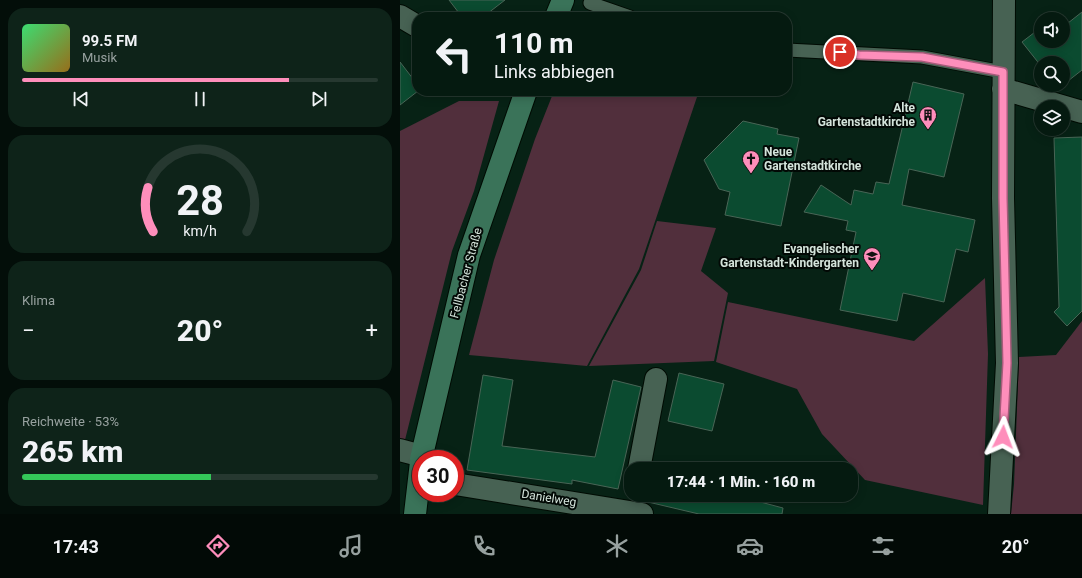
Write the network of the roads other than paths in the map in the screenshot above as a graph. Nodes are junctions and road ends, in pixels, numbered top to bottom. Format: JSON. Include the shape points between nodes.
{"nodes":[{"id":1,"x":562,"y":0,"type":"edge"},
{"id":2,"x":1004,"y":0,"type":"edge"},
{"id":3,"x":590,"y":3,"type":"dead end"},
{"id":4,"x":558,"y":12,"type":"edge"},
{"id":5,"x":616,"y":12,"type":"edge"},
{"id":6,"x":400,"y":16,"type":"edge"},
{"id":7,"x":412,"y":23,"type":"edge"},
{"id":8,"x":792,"y":50,"type":"edge"},
{"id":9,"x":1003,"y":80,"type":"junction"},
{"id":10,"x":524,"y":96,"type":"edge"},
{"id":11,"x":1082,"y":112,"type":"edge"},
{"id":12,"x":656,"y":379,"type":"dead end"},
{"id":13,"x":400,"y":450,"type":"edge"},
{"id":14,"x":425,"y":450,"type":"edge"},
{"id":15,"x":412,"y":460,"type":"edge"},
{"id":16,"x":640,"y":462,"type":"edge"},
{"id":17,"x":464,"y":485,"type":"edge"},
{"id":18,"x":417,"y":502,"type":"edge"},
{"id":19,"x":635,"y":508,"type":"edge"},
{"id":20,"x":415,"y":514,"type":"edge"},
{"id":21,"x":999,"y":514,"type":"edge"}],
"edges":[{"from":1,"to":4,"type":"street"},
{"from":2,"to":9,"type":"street"},
{"from":3,"to":5,"type":"lane"},
{"from":6,"to":7,"type":"street"},
{"from":8,"to":9,"type":"lane","via":[[922,57]]},
{"from":9,"to":11,"type":"street"},
{"from":9,"to":21,"type":"street","via":[[1007,363]]},
{"from":10,"to":14,"type":"street","name":"Fellbacher Straße","via":[[469,255]]},
{"from":12,"to":16,"type":"street"},
{"from":13,"to":15,"type":"street"},
{"from":17,"to":19,"type":"street","name":"Danielweg"},
{"from":18,"to":20,"type":"street","name":"Fellbacher Straße"}]}
